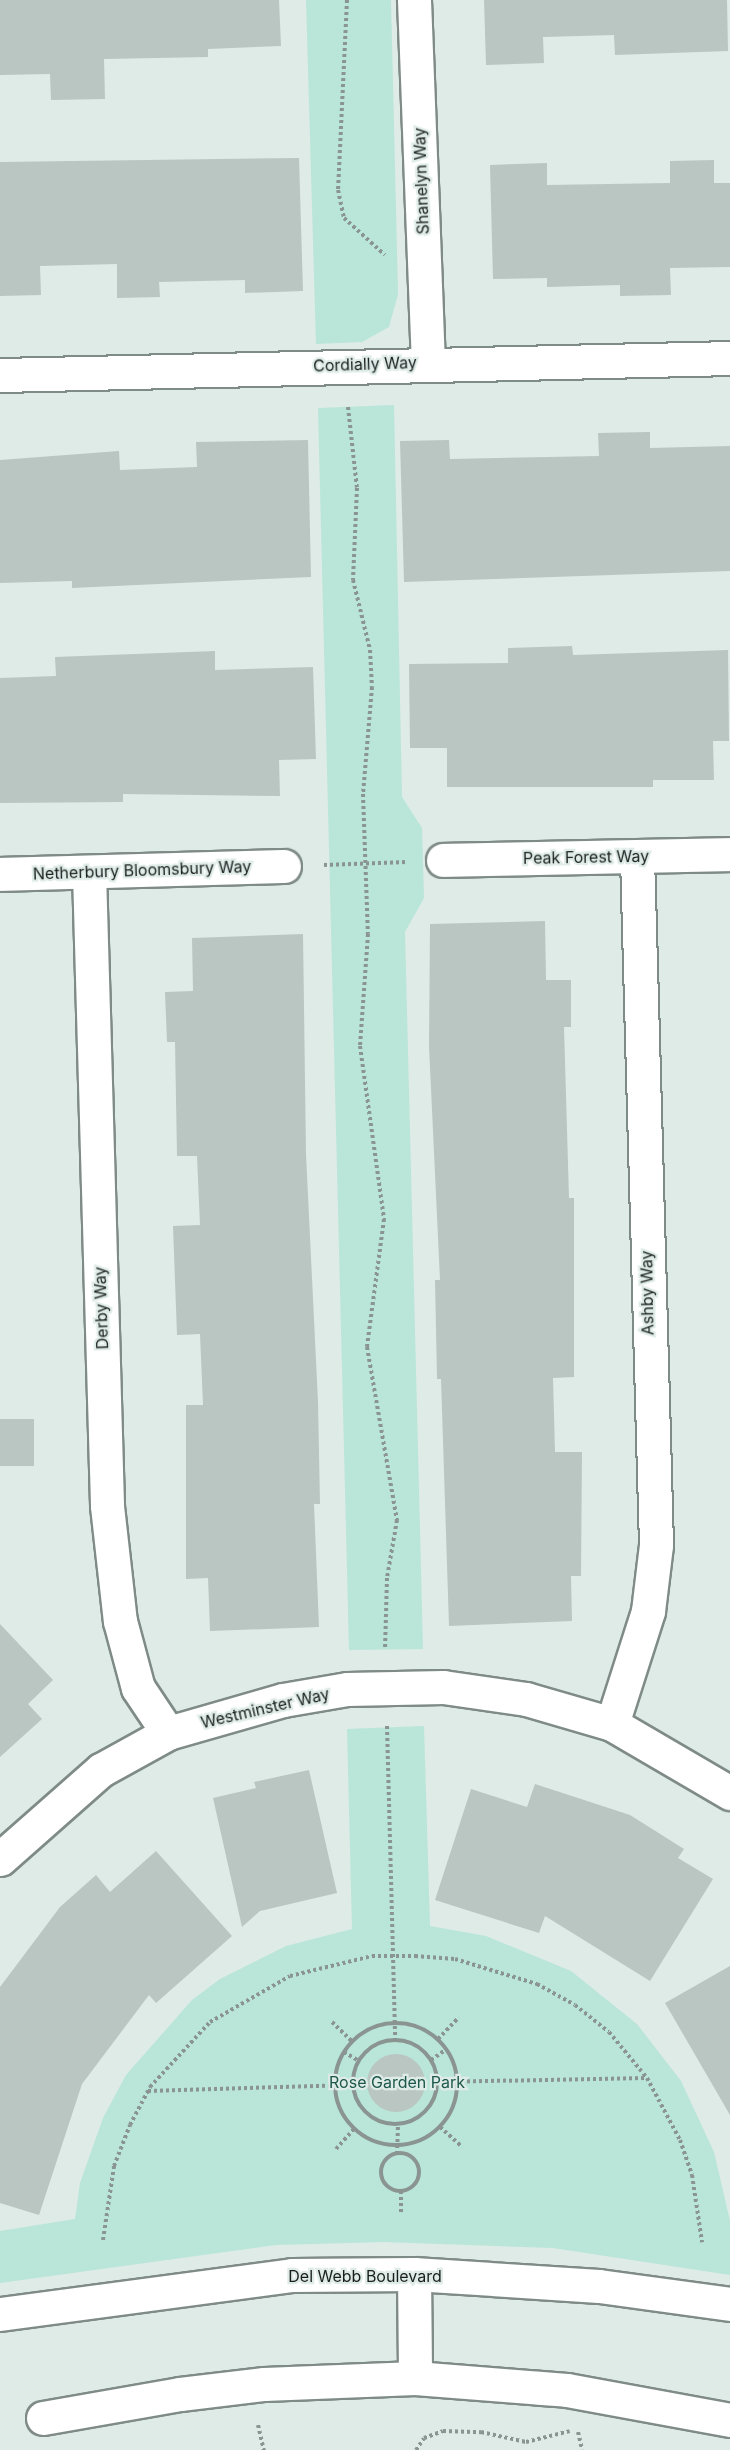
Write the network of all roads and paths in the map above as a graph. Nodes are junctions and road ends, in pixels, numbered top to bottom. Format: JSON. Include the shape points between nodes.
{"nodes":[{"id":1,"x":347,"y":0,"type":"edge"},
{"id":2,"x":414,"y":0,"type":"edge"},
{"id":3,"x":390,"y":261,"type":"dead end"},
{"id":4,"x":730,"y":358,"type":"edge"},
{"id":5,"x":428,"y":362,"type":"junction"},
{"id":6,"x":0,"y":375,"type":"edge"},
{"id":7,"x":347,"y":400,"type":"dead end"},
{"id":8,"x":730,"y":854,"type":"edge"},
{"id":9,"x":637,"y":856,"type":"junction"},
{"id":10,"x":443,"y":860,"type":"dead end"},
{"id":11,"x":410,"y":862,"type":"dead end"},
{"id":12,"x":366,"y":864,"type":"junction"},
{"id":13,"x":324,"y":865,"type":"dead end"},
{"id":14,"x":284,"y":866,"type":"dead end"},
{"id":15,"x":89,"y":872,"type":"junction"},
{"id":16,"x":0,"y":874,"type":"edge"},
{"id":17,"x":385,"y":1655,"type":"dead end"},
{"id":18,"x":387,"y":1721,"type":"dead end"},
{"id":19,"x":612,"y":1724,"type":"junction"},
{"id":20,"x":168,"y":1733,"type":"junction"},
{"id":21,"x":730,"y":1793,"type":"edge"},
{"id":22,"x":0,"y":1859,"type":"edge"},
{"id":23,"x":392,"y":1956,"type":"junction"},
{"id":24,"x":459,"y":2018,"type":"dead end"},
{"id":25,"x":332,"y":2022,"type":"dead end"},
{"id":26,"x":395,"y":2022,"type":"junction"},
{"id":27,"x":438,"y":2039,"type":"junction"},
{"id":28,"x":395,"y":2040,"type":"junction"},
{"id":29,"x":352,"y":2041,"type":"junction"},
{"id":30,"x":447,"y":2049,"type":"junction"},
{"id":31,"x":344,"y":2052,"type":"junction"},
{"id":32,"x":431,"y":2060,"type":"junction"},
{"id":33,"x":359,"y":2061,"type":"junction"},
{"id":34,"x":647,"y":2078,"type":"junction"},
{"id":35,"x":458,"y":2081,"type":"junction"},
{"id":36,"x":437,"y":2082,"type":"junction"},
{"id":37,"x":353,"y":2085,"type":"junction"},
{"id":38,"x":335,"y":2086,"type":"junction"},
{"id":39,"x":148,"y":2091,"type":"junction"},
{"id":40,"x":398,"y":2125,"type":"junction"},
{"id":41,"x":441,"y":2127,"type":"junction"},
{"id":42,"x":354,"y":2129,"type":"junction"},
{"id":43,"x":398,"y":2145,"type":"junction"},
{"id":44,"x":462,"y":2147,"type":"dead end"},
{"id":45,"x":336,"y":2149,"type":"dead end"},
{"id":46,"x":398,"y":2154,"type":"junction"},
{"id":47,"x":401,"y":2191,"type":"junction"},
{"id":48,"x":401,"y":2212,"type":"dead end"},
{"id":49,"x":103,"y":2240,"type":"dead end"},
{"id":50,"x":702,"y":2242,"type":"dead end"},
{"id":51,"x":414,"y":2274,"type":"junction"},
{"id":52,"x":730,"y":2304,"type":"edge"},
{"id":53,"x":0,"y":2314,"type":"edge"},
{"id":54,"x":415,"y":2378,"type":"junction"},
{"id":55,"x":43,"y":2418,"type":"dead end"},
{"id":56,"x":730,"y":2420,"type":"edge"},
{"id":57,"x":258,"y":2425,"type":"dead end"},
{"id":58,"x":264,"y":2450,"type":"edge"},
{"id":59,"x":416,"y":2450,"type":"edge"},
{"id":60,"x":582,"y":2450,"type":"edge"}],
"edges":[{"from":1,"to":3,"type":"path","via":[[338,190],[344,218]]},
{"from":2,"to":5,"type":"street","name":"Shanelyn Way"},
{"from":4,"to":5,"type":"street","name":"Cordially Way"},
{"from":5,"to":6,"type":"street","name":"Cordially Way"},
{"from":7,"to":12,"type":"path","via":[[357,488],[353,580],[370,650],[372,687],[372,736],[363,794]]},
{"from":8,"to":9,"type":"street","name":"Peak Forest Way"},
{"from":9,"to":10,"type":"street","name":"Peak Forest Way"},
{"from":9,"to":19,"type":"street","name":"Ashby Way","via":[[656,1545],[648,1611]]},
{"from":11,"to":12,"type":"path"},
{"from":12,"to":13,"type":"path"},
{"from":12,"to":17,"type":"path","via":[[368,934],[360,1046],[384,1219],[367,1347],[398,1520],[387,1588]]},
{"from":14,"to":15,"type":"street","name":"Netherbury Bloomsbury Way"},
{"from":15,"to":16,"type":"street","name":"Netherbury Bloomsbury Way"},
{"from":15,"to":20,"type":"street","name":"Derby Way","via":[[107,1506],[120,1621],[129,1655],[138,1688]]},
{"from":18,"to":23,"type":"path"},
{"from":19,"to":20,"type":"street","name":"Westminster Way","via":[[526,1699],[443,1687],[347,1689],[283,1700]]},
{"from":19,"to":21,"type":"street","name":"Westminster Way"},
{"from":20,"to":22,"type":"street","name":"Westminster Way","via":[[101,1770]]},
{"from":23,"to":26,"type":"path"},
{"from":23,"to":34,"type":"path","via":[[455,1959],[537,1984],[574,2005],[609,2032]]},
{"from":23,"to":39,"type":"path","via":[[334,1963],[290,1976],[245,1998],[182,2048]]},
{"from":24,"to":27,"type":"path"},
{"from":25,"to":29,"type":"path"},
{"from":26,"to":27,"type":"path","via":[[415,2025]]},
{"from":26,"to":28,"type":"path"},
{"from":26,"to":29,"type":"path","via":[[377,2025]]},
{"from":27,"to":30,"type":"path"},
{"from":28,"to":32,"type":"path","via":[[411,2043]]},
{"from":28,"to":33,"type":"path","via":[[371,2047]]},
{"from":29,"to":31,"type":"path"},
{"from":30,"to":32,"type":"path"},
{"from":30,"to":35,"type":"path"},
{"from":31,"to":33,"type":"path"},
{"from":31,"to":38,"type":"path"},
{"from":32,"to":36,"type":"path"},
{"from":33,"to":37,"type":"path"},
{"from":34,"to":35,"type":"path"},
{"from":34,"to":50,"type":"path","via":[[667,2110],[692,2175]]},
{"from":35,"to":36,"type":"path"},
{"from":35,"to":41,"type":"path","via":[[452,2110]]},
{"from":36,"to":40,"type":"path","via":[[432,2103],[423,2114]]},
{"from":37,"to":38,"type":"path"},
{"from":37,"to":40,"type":"path","via":[[361,2108],[371,2118]]},
{"from":38,"to":39,"type":"path"},
{"from":38,"to":42,"type":"path","via":[[341,2112]]},
{"from":39,"to":49,"type":"path","via":[[114,2166]]},
{"from":40,"to":43,"type":"path"},
{"from":41,"to":43,"type":"path","via":[[423,2140]]},
{"from":41,"to":44,"type":"path"},
{"from":42,"to":43,"type":"path","via":[[382,2144]]},
{"from":42,"to":45,"type":"path"},
{"from":43,"to":46,"type":"path"},
{"from":46,"to":47,"type":"path","via":[[385,2160],[381,2171],[389,2187]]},
{"from":46,"to":47,"type":"path","via":[[412,2158],[418,2169],[416,2181]]},
{"from":47,"to":48,"type":"path"},
{"from":51,"to":52,"type":"street","name":"Del Webb Boulevard","via":[[598,2286]]},
{"from":51,"to":53,"type":"street","name":"Del Webb Boulevard","via":[[292,2275]]},
{"from":51,"to":54,"type":"street"},
{"from":54,"to":55,"type":"street","via":[[264,2384]]},
{"from":54,"to":56,"type":"street","via":[[567,2390]]},
{"from":57,"to":58,"type":"path"},
{"from":59,"to":60,"type":"path","via":[[424,2438],[458,2429],[526,2442],[577,2429]]}]}
